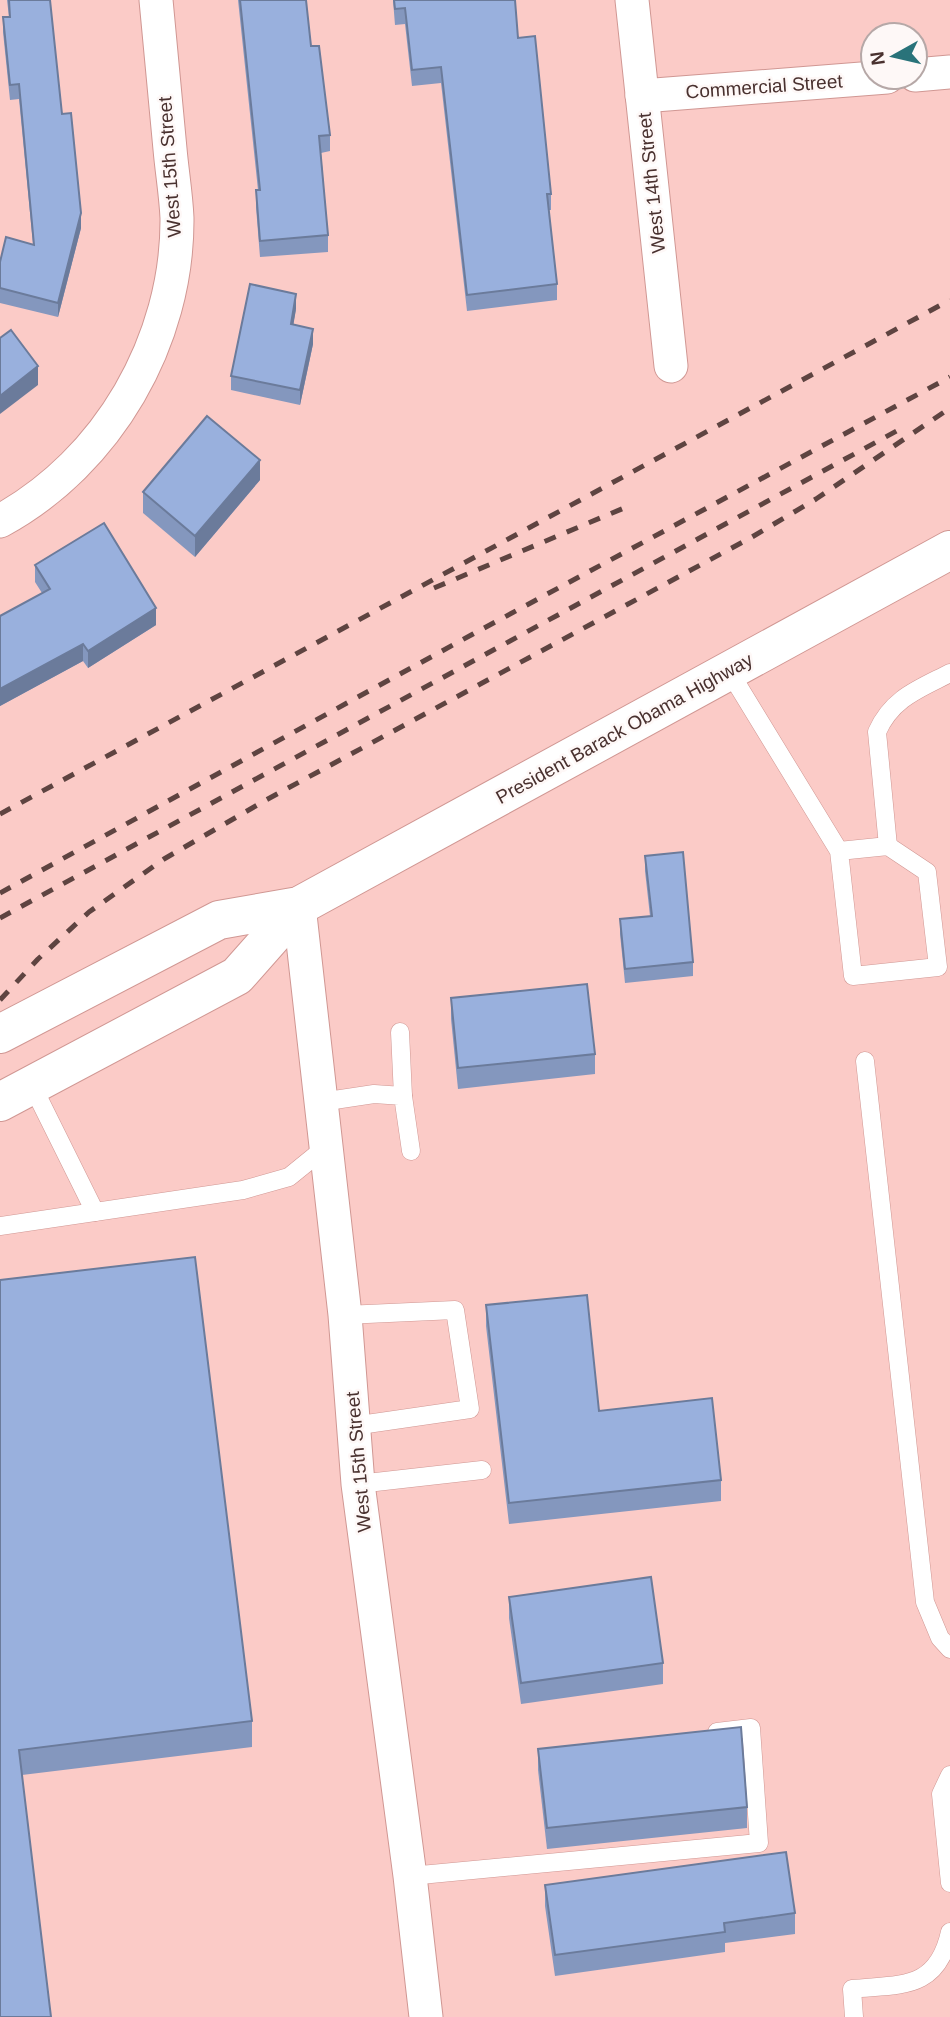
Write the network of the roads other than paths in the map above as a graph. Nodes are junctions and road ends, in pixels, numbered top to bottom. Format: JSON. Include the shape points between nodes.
{"nodes":[{"id":1,"x":156,"y":0,"type":"edge"},
{"id":2,"x":632,"y":0,"type":"edge"},
{"id":3,"x":950,"y":72,"type":"edge"},
{"id":4,"x":929,"y":74,"type":"edge"},
{"id":5,"x":859,"y":79,"type":"edge"},
{"id":6,"x":642,"y":96,"type":"junction"},
{"id":7,"x":671,"y":366,"type":"dead end"},
{"id":8,"x":0,"y":521,"type":"edge"},
{"id":9,"x":950,"y":550,"type":"edge"},
{"id":10,"x":729,"y":671,"type":"junction"},
{"id":11,"x":950,"y":673,"type":"edge"},
{"id":12,"x":888,"y":846,"type":"junction"},
{"id":13,"x":839,"y":851,"type":"junction"},
{"id":14,"x":299,"y":906,"type":"junction"},
{"id":15,"x":401,"y":1032,"type":"dead end"},
{"id":16,"x":0,"y":1034,"type":"edge"},
{"id":17,"x":864,"y":1061,"type":"dead end"},
{"id":18,"x":16,"y":1094,"type":"edge"},
{"id":19,"x":403,"y":1096,"type":"junction"},
{"id":20,"x":321,"y":1102,"type":"junction"},
{"id":21,"x":326,"y":1147,"type":"junction"},
{"id":22,"x":411,"y":1151,"type":"dead end"},
{"id":23,"x":95,"y":1212,"type":"junction"},
{"id":24,"x":0,"y":1226,"type":"edge"},
{"id":25,"x":345,"y":1315,"type":"junction"},
{"id":26,"x":353,"y":1426,"type":"junction"},
{"id":27,"x":482,"y":1470,"type":"dead end"},
{"id":28,"x":358,"y":1484,"type":"junction"},
{"id":29,"x":950,"y":1650,"type":"edge"},
{"id":30,"x":698,"y":1734,"type":"edge"},
{"id":31,"x":950,"y":1775,"type":"edge"},
{"id":32,"x":410,"y":1876,"type":"junction"},
{"id":33,"x":950,"y":1883,"type":"edge"},
{"id":34,"x":950,"y":1932,"type":"edge"},
{"id":35,"x":426,"y":2017,"type":"edge"},
{"id":36,"x":854,"y":2017,"type":"edge"}],
"edges":[{"from":1,"to":8,"type":"street","name":"West 15th Street","via":[[177,218],[173,272],[160,326],[140,376],[110,425],[74,466]]},
{"from":2,"to":6,"type":"street","name":"West 14th Street"},
{"from":3,"to":4,"type":"street"},
{"from":5,"to":6,"type":"street","name":"Commercial Street"},
{"from":6,"to":7,"type":"street","name":"West 14th Street"},
{"from":9,"to":10,"type":"main road","name":"President Barack Obama Highway"},
{"from":10,"to":13,"type":"lane"},
{"from":10,"to":14,"type":"main road","name":"President Barack Obama Highway"},
{"from":11,"to":12,"type":"lane","via":[[900,699],[877,732]]},
{"from":12,"to":13,"type":"lane"},
{"from":12,"to":13,"type":"lane","via":[[927,872],[938,967],[853,976]]},
{"from":14,"to":16,"type":"main road","name":"President Barack Obama Highway","via":[[219,920]]},
{"from":14,"to":18,"type":"main road","name":"President Barack Obama Highway","via":[[237,975]]},
{"from":14,"to":20,"type":"street","name":"West 15th Street"},
{"from":15,"to":19,"type":"lane"},
{"from":17,"to":29,"type":"lane","via":[[925,1602]]},
{"from":18,"to":23,"type":"lane"},
{"from":19,"to":20,"type":"lane","via":[[374,1094]]},
{"from":19,"to":22,"type":"lane"},
{"from":20,"to":21,"type":"street","name":"West 15th Street"},
{"from":21,"to":23,"type":"lane","via":[[289,1177],[243,1190]]},
{"from":21,"to":25,"type":"street","name":"West 15th Street"},
{"from":23,"to":24,"type":"lane"},
{"from":25,"to":26,"type":"street","name":"West 15th Street"},
{"from":25,"to":26,"type":"lane","via":[[455,1310],[470,1409]]},
{"from":26,"to":28,"type":"street","name":"West 15th Street"},
{"from":27,"to":28,"type":"lane"},
{"from":28,"to":32,"type":"street","name":"West 15th Street"},
{"from":30,"to":32,"type":"lane","via":[[751,1728],[759,1843]]},
{"from":31,"to":33,"type":"lane","via":[[941,1794]]},
{"from":32,"to":35,"type":"street","name":"West 15th Street"},
{"from":34,"to":36,"type":"lane","via":[[935,1967],[916,1983],[852,1989]]}]}
